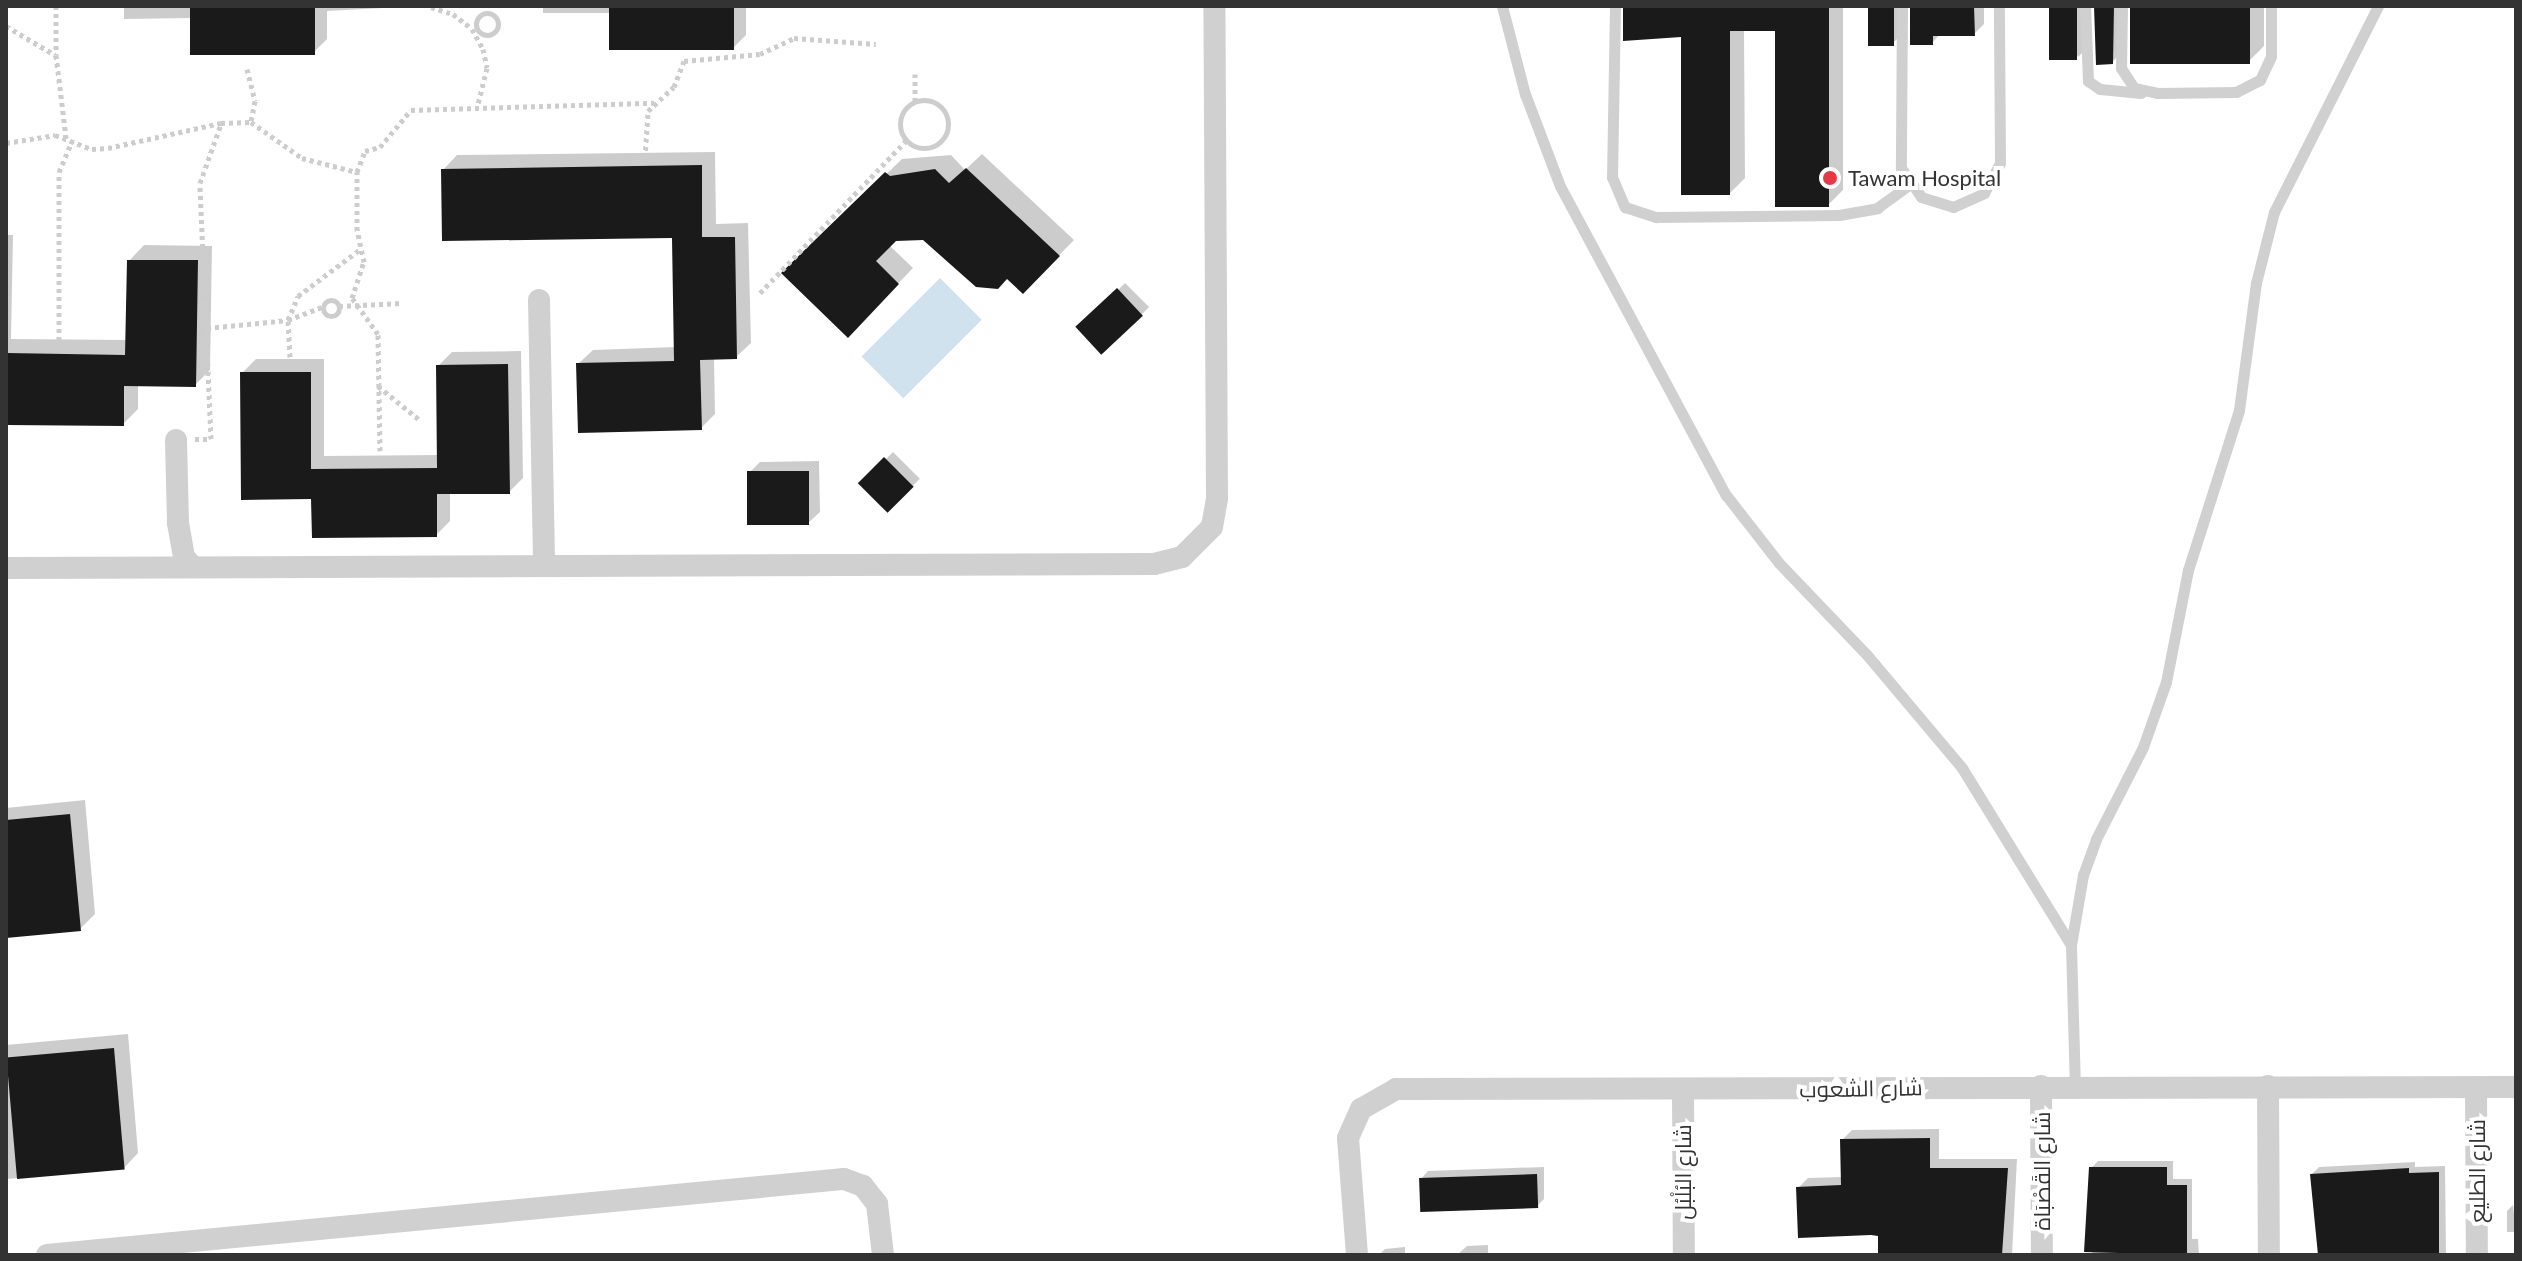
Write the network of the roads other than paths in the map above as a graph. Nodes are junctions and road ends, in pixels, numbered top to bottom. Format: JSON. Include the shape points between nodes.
{"nodes":[{"id":1,"x":1214,"y":6,"type":"edge"},
{"id":2,"x":1502,"y":6,"type":"edge"},
{"id":3,"x":1615,"y":6,"type":"edge"},
{"id":4,"x":1902,"y":6,"type":"edge"},
{"id":5,"x":1999,"y":6,"type":"edge"},
{"id":6,"x":2085,"y":6,"type":"edge"},
{"id":7,"x":2122,"y":6,"type":"edge"},
{"id":8,"x":2271,"y":6,"type":"edge"},
{"id":9,"x":2378,"y":6,"type":"edge"},
{"id":10,"x":2145,"y":93,"type":"junction"},
{"id":11,"x":1909,"y":185,"type":"junction"},
{"id":12,"x":539,"y":300,"type":"dead end"},
{"id":13,"x":176,"y":440,"type":"road end"},
{"id":14,"x":544,"y":565,"type":"junction"},
{"id":15,"x":193,"y":567,"type":"junction"},
{"id":16,"x":6,"y":568,"type":"edge"},
{"id":17,"x":2071,"y":945,"type":"junction"},
{"id":18,"x":2041,"y":1086,"type":"junction"},
{"id":19,"x":2268,"y":1086,"type":"junction"},
{"id":20,"x":2516,"y":1087,"type":"edge"},
{"id":21,"x":2476,"y":1088,"type":"junction"},
{"id":22,"x":1683,"y":1089,"type":"junction"},
{"id":23,"x":2075,"y":1089,"type":"junction"},
{"id":24,"x":155,"y":1251,"type":"edge"},
{"id":25,"x":47,"y":1255,"type":"edge"},
{"id":26,"x":883,"y":1255,"type":"edge"},
{"id":27,"x":1357,"y":1255,"type":"edge"},
{"id":28,"x":1684,"y":1255,"type":"edge"},
{"id":29,"x":2042,"y":1255,"type":"edge"},
{"id":30,"x":2269,"y":1255,"type":"edge"},
{"id":31,"x":2477,"y":1255,"type":"edge"}],
"edges":[{"from":1,"to":14,"type":"street","via":[[1217,498],[1212,527],[1194,550],[1154,564]]},
{"from":2,"to":17,"type":"lane","via":[[1525,94],[1560,186],[1719,482],[1779,563],[1867,655],[1962,768]]},
{"from":3,"to":11,"type":"lane","via":[[1612,177],[1625,207],[1656,217],[1839,215],[1877,208]]},
{"from":4,"to":11,"type":"lane","via":[[1901,168]]},
{"from":5,"to":11,"type":"lane","via":[[2000,163],[1995,180],[1970,203],[1953,207],[1936,205]]},
{"from":6,"to":10,"type":"lane","via":[[2088,81],[2100,89]]},
{"from":7,"to":10,"type":"lane","via":[[2121,68],[2134,88]]},
{"from":8,"to":10,"type":"lane","via":[[2271,56],[2267,69],[2249,88]]},
{"from":9,"to":17,"type":"lane","via":[[2274,212],[2256,283],[2239,410],[2188,570],[2166,682],[2143,747],[2096,839],[2083,875]]},
{"from":12,"to":14,"type":"street"},
{"from":13,"to":15,"type":"street","via":[[178,523],[184,557]]},
{"from":14,"to":15,"type":"street"},
{"from":15,"to":16,"type":"street"},
{"from":17,"to":23,"type":"lane"},
{"from":18,"to":22,"type":"street","name":"شارع الشعوب"},
{"from":18,"to":23,"type":"street","name":"شارع الشعوب"},
{"from":18,"to":29,"type":"street","name":"شارع القَصْبَاة"},
{"from":19,"to":21,"type":"street","name":"شارع الشعوب"},
{"from":19,"to":23,"type":"street","name":"شارع الشعوب"},
{"from":19,"to":30,"type":"street"},
{"from":20,"to":21,"type":"street","name":"شارع الشعوب"},
{"from":21,"to":31,"type":"street","name":"شارع الطليع"},
{"from":22,"to":27,"type":"street","name":"شارع الشعوب","via":[[1384,1092],[1361,1109],[1348,1138]]},
{"from":22,"to":28,"type":"street","name":"شارع البُلْبُل"},
{"from":24,"to":25,"type":"street"},
{"from":24,"to":26,"type":"street","via":[[844,1179],[863,1186],[877,1204]]}]}
